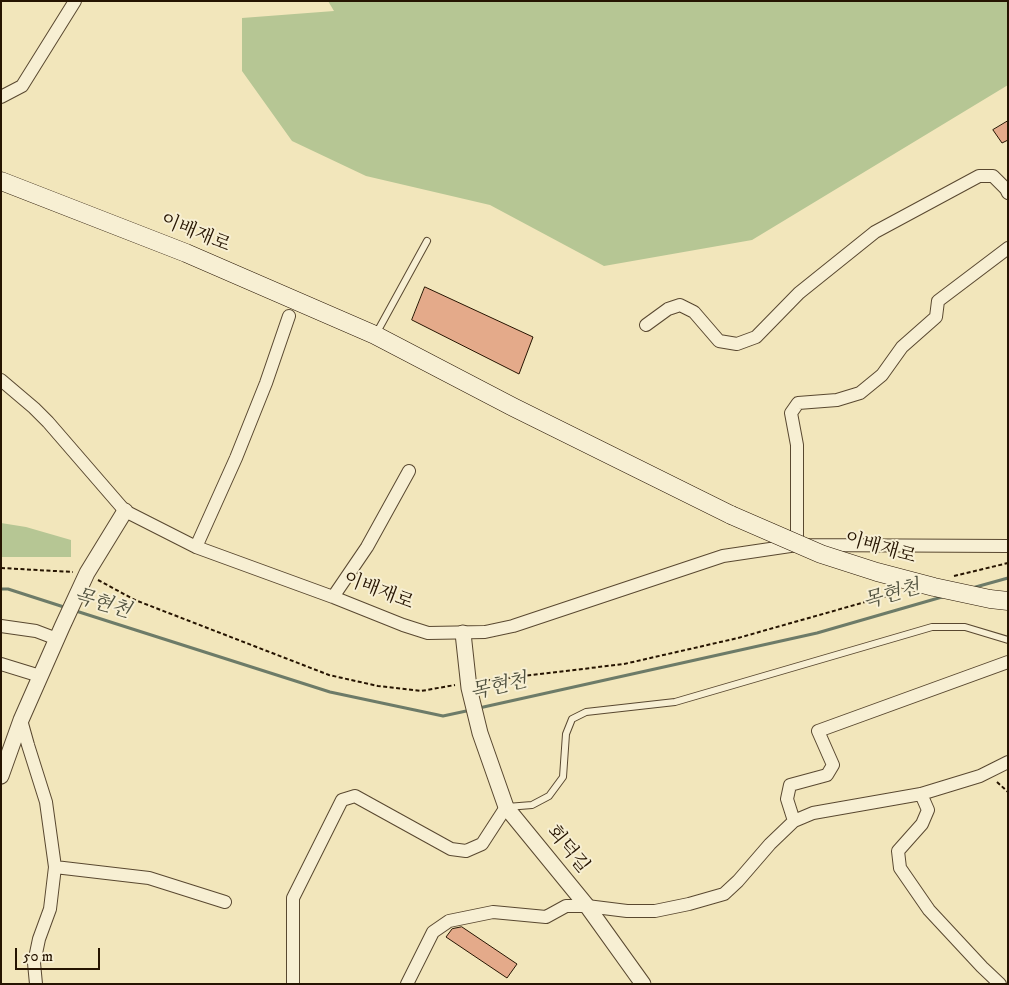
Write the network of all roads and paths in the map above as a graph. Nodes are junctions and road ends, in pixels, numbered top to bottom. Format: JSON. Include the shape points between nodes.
{"nodes":[{"id":1,"x":75,"y":1,"type":"edge"},
{"id":2,"x":1,"y":97,"type":"edge"},
{"id":3,"x":1,"y":181,"type":"edge"},
{"id":4,"x":1008,"y":193,"type":"edge"},
{"id":5,"x":427,"y":241,"type":"dead end"},
{"id":6,"x":1008,"y":248,"type":"edge"},
{"id":7,"x":289,"y":316,"type":"dead end"},
{"id":8,"x":646,"y":325,"type":"dead end"},
{"id":9,"x":375,"y":335,"type":"junction"},
{"id":10,"x":1,"y":380,"type":"edge"},
{"id":11,"x":409,"y":471,"type":"dead end"},
{"id":12,"x":125,"y":511,"type":"junction"},
{"id":13,"x":797,"y":545,"type":"junction"},
{"id":14,"x":1008,"y":546,"type":"edge"},
{"id":15,"x":196,"y":547,"type":"junction"},
{"id":16,"x":333,"y":597,"type":"junction"},
{"id":17,"x":1008,"y":601,"type":"edge"},
{"id":18,"x":1,"y":626,"type":"edge"},
{"id":19,"x":59,"y":633,"type":"junction"},
{"id":20,"x":463,"y":633,"type":"junction"},
{"id":21,"x":1008,"y":640,"type":"edge"},
{"id":22,"x":1008,"y":662,"type":"edge"},
{"id":23,"x":1,"y":664,"type":"edge"},
{"id":24,"x":40,"y":676,"type":"junction"},
{"id":25,"x":21,"y":720,"type":"junction"},
{"id":26,"x":1008,"y":762,"type":"edge"},
{"id":27,"x":987,"y":772,"type":"junction"},
{"id":28,"x":1,"y":776,"type":"edge"},
{"id":29,"x":1008,"y":792,"type":"edge"},
{"id":30,"x":921,"y":794,"type":"junction"},
{"id":31,"x":506,"y":807,"type":"junction"},
{"id":32,"x":794,"y":820,"type":"junction"},
{"id":33,"x":55,"y":867,"type":"junction"},
{"id":34,"x":225,"y":902,"type":"dead end"},
{"id":35,"x":587,"y":906,"type":"junction"},
{"id":36,"x":36,"y":984,"type":"edge"},
{"id":37,"x":293,"y":984,"type":"edge"},
{"id":38,"x":407,"y":984,"type":"edge"},
{"id":39,"x":643,"y":984,"type":"edge"},
{"id":40,"x":1000,"y":984,"type":"edge"}],
"edges":[{"from":1,"to":2,"type":"street","via":[[22,86]]},
{"from":3,"to":9,"type":"main road","name":"이배재로","via":[[186,253]]},
{"from":4,"to":8,"type":"street","via":[[993,176],[979,176],[875,232],[799,293],[756,336],[737,344],[720,341],[694,312],[680,305],[668,309]]},
{"from":5,"to":9,"type":"lane"},
{"from":6,"to":13,"type":"street","via":[[938,301],[936,317],[902,347],[882,375],[860,393],[837,400],[798,403],[791,413],[798,445]]},
{"from":7,"to":15,"type":"street","via":[[236,458]]},
{"from":9,"to":17,"type":"main road","name":"이배재로","bridge":true,"via":[[731,515],[821,554],[943,589]]},
{"from":10,"to":12,"type":"street","name":"이배재로","via":[[48,422]]},
{"from":11,"to":16,"type":"street","via":[[367,547]]},
{"from":12,"to":15,"type":"street","name":"이배재로"},
{"from":12,"to":19,"type":"street","via":[[87,573]]},
{"from":13,"to":14,"type":"street","name":"이배재로"},
{"from":13,"to":20,"type":"street","name":"이배재로","via":[[723,556],[513,626]]},
{"from":15,"to":16,"type":"street","name":"이배재로"},
{"from":16,"to":20,"type":"street","name":"이배재로","via":[[428,633]]},
{"from":18,"to":19,"type":"street"},
{"from":19,"to":24,"type":"street"},
{"from":20,"to":31,"type":"street","name":"회덕길","via":[[469,688],[480,732]]},
{"from":21,"to":31,"type":"lane","via":[[965,627],[932,628],[675,702],[586,712],[572,719],[566,734],[562,776],[549,796],[532,805]]},
{"from":22,"to":32,"type":"street","via":[[818,731],[833,765],[827,775],[790,785],[787,799]]},
{"from":23,"to":24,"type":"street"},
{"from":24,"to":25,"type":"street"},
{"from":25,"to":28,"type":"street"},
{"from":25,"to":33,"type":"street","via":[[46,802]]},
{"from":26,"to":27,"type":"street"},
{"from":27,"to":29,"type":"path"},
{"from":27,"to":30,"type":"street"},
{"from":30,"to":32,"type":"street","via":[[813,813]]},
{"from":30,"to":40,"type":"street","via":[[928,810],[922,824],[898,851],[900,868],[929,910]]},
{"from":31,"to":35,"type":"street","name":"회덕길"},
{"from":31,"to":37,"type":"street","via":[[482,844],[466,851],[451,849],[355,796],[342,800],[293,898]]},
{"from":32,"to":35,"type":"street","via":[[724,894],[655,911]]},
{"from":33,"to":34,"type":"street","via":[[149,878]]},
{"from":33,"to":36,"type":"street","via":[[50,909],[34,963]]},
{"from":35,"to":38,"type":"street","via":[[566,906],[546,917],[493,912],[449,921],[433,932]]},
{"from":35,"to":39,"type":"street","name":"회덕길"}]}
